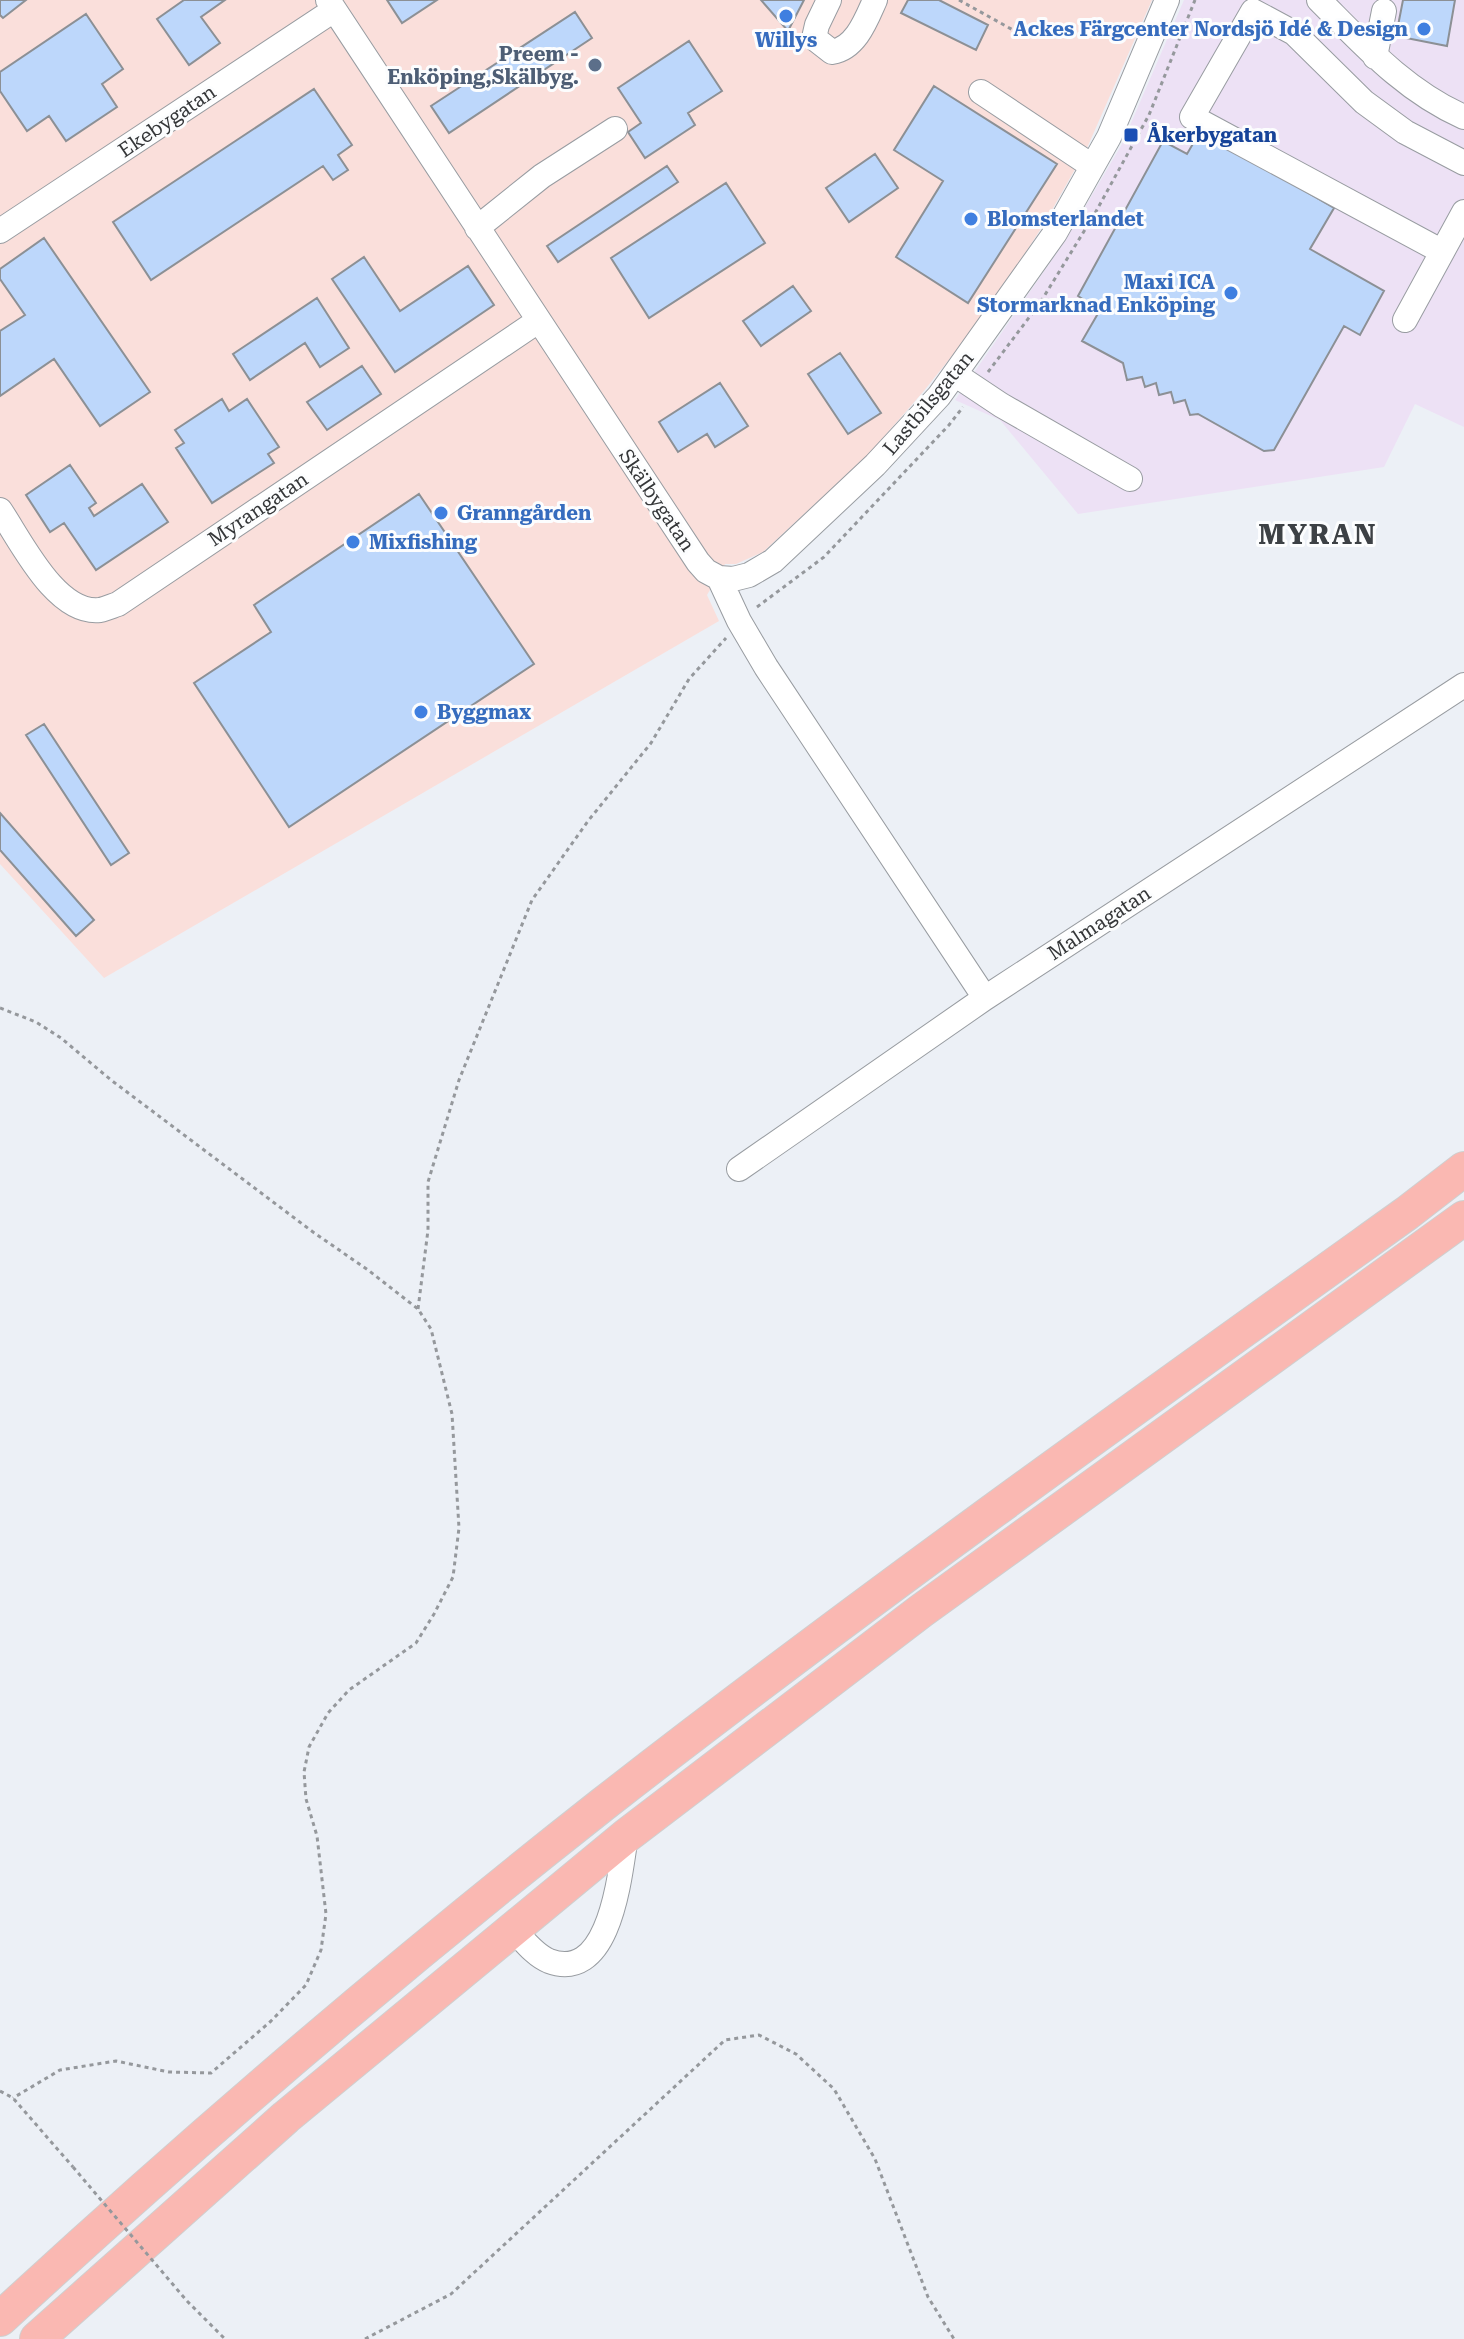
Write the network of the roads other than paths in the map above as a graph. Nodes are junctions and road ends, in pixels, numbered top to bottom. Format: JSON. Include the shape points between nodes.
{"nodes":[{"id":1,"x":829,"y":0,"type":"edge"},
{"id":2,"x":875,"y":0,"type":"edge"},
{"id":3,"x":1167,"y":0,"type":"edge"},
{"id":4,"x":1318,"y":0,"type":"edge"},
{"id":5,"x":331,"y":5,"type":"edge"},
{"id":6,"x":1384,"y":11,"type":"dead end"},
{"id":7,"x":1294,"y":33,"type":"junction"},
{"id":8,"x":1375,"y":57,"type":"junction"},
{"id":9,"x":981,"y":92,"type":"dead end"},
{"id":10,"x":1464,"y":117,"type":"edge"},
{"id":11,"x":615,"y":129,"type":"dead end"},
{"id":12,"x":1464,"y":163,"type":"edge"},
{"id":13,"x":1092,"y":166,"type":"junction"},
{"id":14,"x":1464,"y":212,"type":"edge"},
{"id":15,"x":477,"y":228,"type":"junction"},
{"id":16,"x":0,"y":231,"type":"edge"},
{"id":17,"x":1441,"y":251,"type":"junction"},
{"id":18,"x":1405,"y":320,"type":"dead end"},
{"id":19,"x":538,"y":321,"type":"junction"},
{"id":20,"x":956,"y":375,"type":"junction"},
{"id":21,"x":1130,"y":479,"type":"dead end"},
{"id":22,"x":0,"y":510,"type":"edge"},
{"id":23,"x":719,"y":578,"type":"junction"},
{"id":24,"x":1464,"y":685,"type":"edge"},
{"id":25,"x":985,"y":998,"type":"junction"},
{"id":26,"x":739,"y":1169,"type":"dead end"},
{"id":27,"x":1464,"y":1169,"type":"edge"},
{"id":28,"x":1464,"y":1218,"type":"edge"},
{"id":29,"x":626,"y":1836,"type":"junction"},
{"id":30,"x":512,"y":1928,"type":"junction"},
{"id":31,"x":0,"y":2319,"type":"edge"},
{"id":32,"x":37,"y":2339,"type":"edge"}],
"edges":[{"from":1,"to":2,"type":"street","via":[[814,38],[832,52],[851,42]]},
{"from":3,"to":13,"type":"street","name":"Lastbilsgatan"},
{"from":4,"to":7,"type":"street"},
{"from":4,"to":8,"type":"street"},
{"from":5,"to":15,"type":"street","name":"Skälbygatan"},
{"from":5,"to":16,"type":"street","name":"Ekebygatan"},
{"from":6,"to":8,"type":"street"},
{"from":7,"to":12,"type":"street","via":[[1364,102],[1405,132]]},
{"from":7,"to":17,"type":"street","via":[[1253,11],[1192,117]]},
{"from":8,"to":10,"type":"street","via":[[1418,92]]},
{"from":9,"to":13,"type":"street"},
{"from":11,"to":15,"type":"street","via":[[542,176]]},
{"from":13,"to":20,"type":"street","name":"Lastbilsgatan","via":[[1055,233]]},
{"from":14,"to":17,"type":"street"},
{"from":15,"to":19,"type":"street","name":"Skälbygatan"},
{"from":17,"to":18,"type":"street"},
{"from":19,"to":22,"type":"street","name":"Myrangatan","via":[[118,604],[99,610],[69,603],[55,591]]},
{"from":19,"to":23,"type":"street","name":"Skälbygatan","via":[[698,562]]},
{"from":20,"to":21,"type":"street"},
{"from":20,"to":23,"type":"street","name":"Lastbilsgatan","via":[[875,465],[782,553],[749,575]]},
{"from":23,"to":25,"type":"street","name":"Skälbygatan","via":[[774,680]]},
{"from":24,"to":25,"type":"street","name":"Malmagatan"},
{"from":25,"to":26,"type":"street","name":"Malmagatan"},
{"from":27,"to":31,"type":"highway","via":[[895,1582],[603,1805],[260,2086]]},
{"from":28,"to":29,"type":"highway","via":[[921,1611]]},
{"from":29,"to":30,"type":"highway"},
{"from":29,"to":30,"type":"street","via":[[613,1910],[594,1949],[578,1961],[548,1960]]},
{"from":30,"to":32,"type":"highway","via":[[286,2117]]}]}
